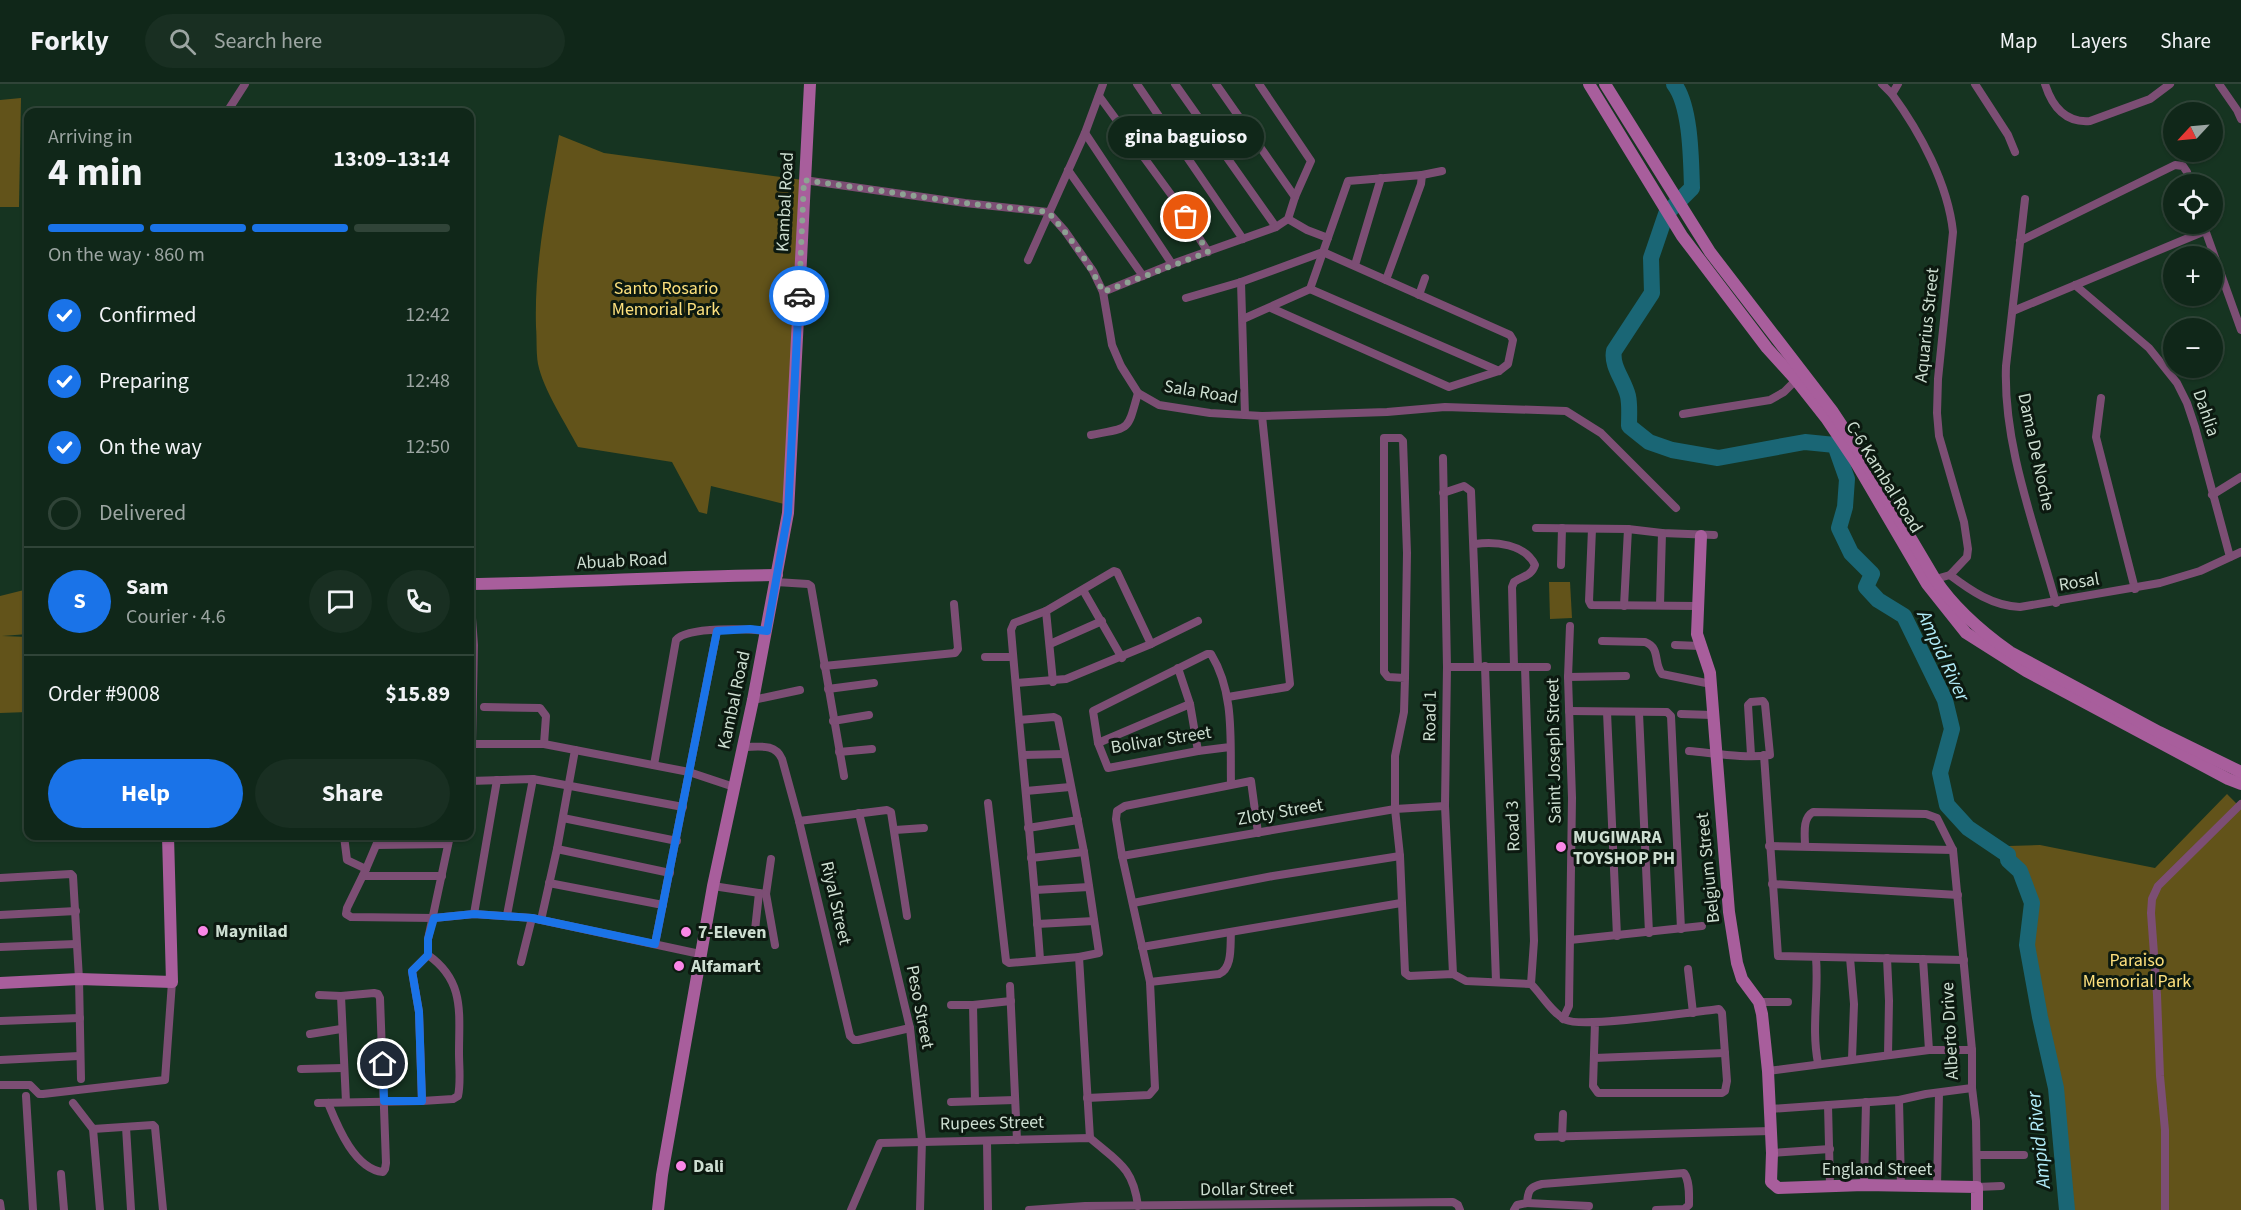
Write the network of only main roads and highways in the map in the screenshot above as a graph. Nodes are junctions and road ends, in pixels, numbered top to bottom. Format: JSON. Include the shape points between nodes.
{"nodes":[{"id":1,"x":810,"y":84,"type":"edge"},
{"id":2,"x":1589,"y":84,"type":"edge"},
{"id":3,"x":1605,"y":84,"type":"edge"},
{"id":4,"x":1800,"y":376,"type":"junction"},
{"id":5,"x":1701,"y":536,"type":"road end"},
{"id":6,"x":776,"y":578,"type":"junction"},
{"id":7,"x":1931,"y":581,"type":"junction"},
{"id":8,"x":474,"y":584,"type":"edge"},
{"id":9,"x":2241,"y":772,"type":"edge"},
{"id":10,"x":2241,"y":784,"type":"edge"},
{"id":11,"x":168,"y":840,"type":"edge"},
{"id":12,"x":0,"y":983,"type":"edge"},
{"id":13,"x":1977,"y":1187,"type":"joint"},
{"id":14,"x":1778,"y":1188,"type":"joint"},
{"id":15,"x":658,"y":1210,"type":"edge"},
{"id":16,"x":1977,"y":1210,"type":"edge"}],
"edges":[{"from":1,"to":6,"type":"main road","name":"Kambal Road","via":[[788,513]]},
{"from":2,"to":4,"type":"main road","name":"C-6 Kambal Road","via":[[1682,236],[1767,348]]},
{"from":3,"to":4,"type":"main road","name":"C-6 Kambal Road","via":[[1720,267]]},
{"from":4,"to":7,"type":"main road","name":"C-6 Kambal Road"},
{"from":5,"to":14,"type":"main road","name":"Belgium Street","via":[[1697,634],[1710,673],[1729,912],[1742,979],[1759,1002],[1768,1071],[1771,1182]]},
{"from":6,"to":8,"type":"main road","name":"Abuab Road","via":[[682,576]]},
{"from":6,"to":15,"type":"main road","name":"Kambal Road","via":[[700,954]]},
{"from":7,"to":9,"type":"main road","name":"C-6 Kambal Road","via":[[2010,652]]},
{"from":7,"to":10,"type":"main road","name":"C-6 Kambal Road","via":[[1966,633],[1982,645]]},
{"from":11,"to":12,"type":"main road","via":[[172,982],[79,979]]},
{"from":13,"to":14,"type":"main road","name":"England Street"},
{"from":13,"to":16,"type":"main road","name":"Alberto Drive"}]}
